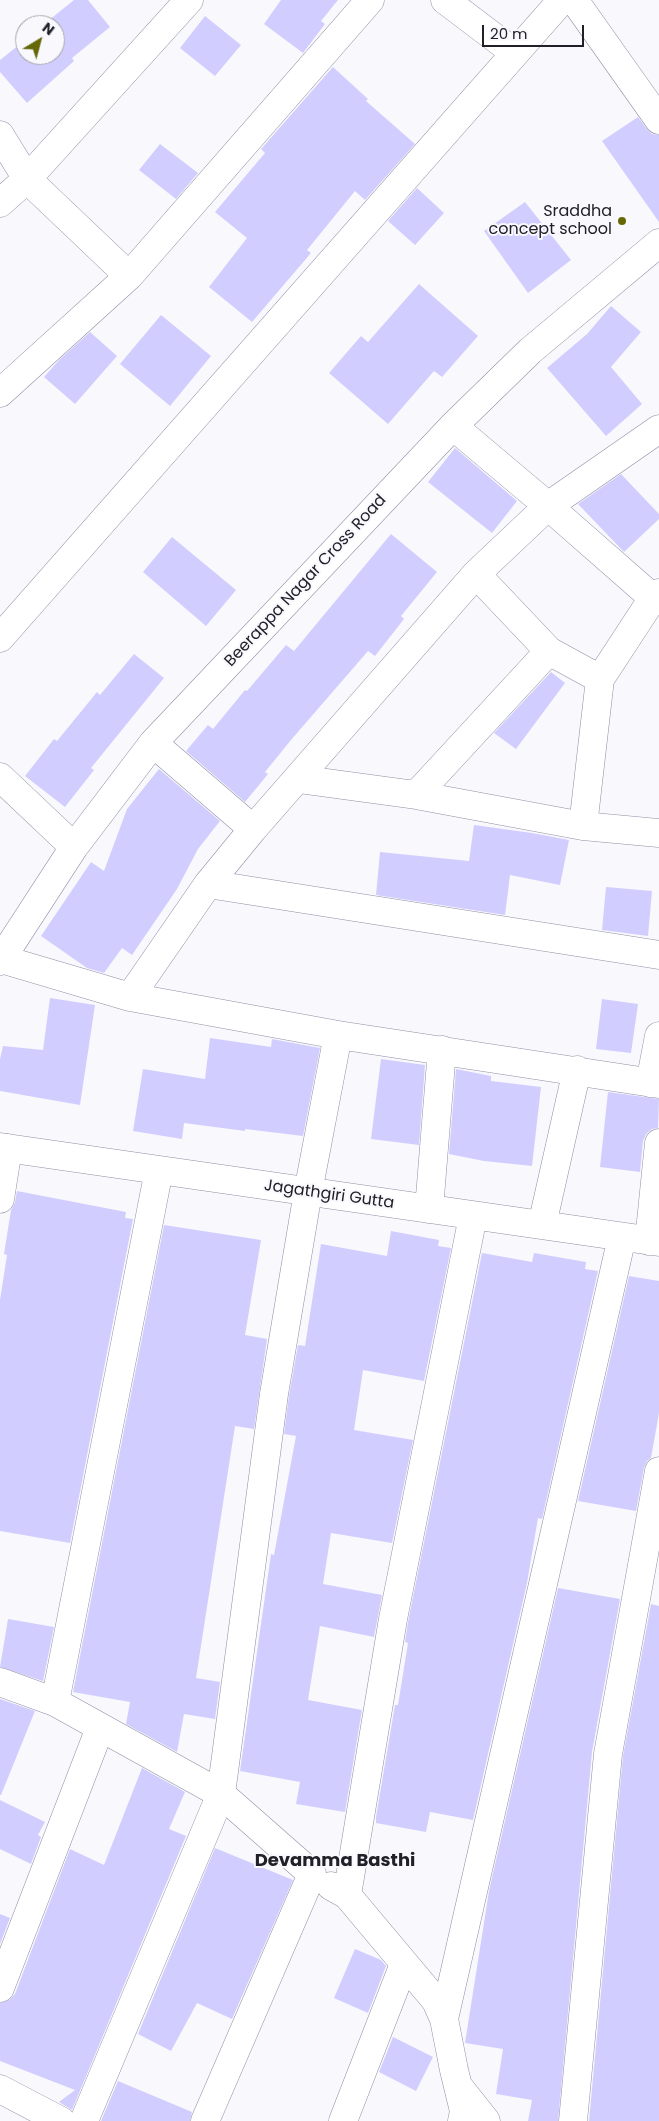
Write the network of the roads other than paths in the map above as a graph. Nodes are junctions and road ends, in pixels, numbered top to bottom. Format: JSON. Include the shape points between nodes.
{"nodes":[{"id":1,"x":190,"y":0,"type":"edge"},
{"id":2,"x":370,"y":0,"type":"edge"},
{"id":3,"x":445,"y":0,"type":"edge"},
{"id":4,"x":562,"y":0,"type":"edge"},
{"id":5,"x":574,"y":0,"type":"edge"},
{"id":6,"x":515,"y":53,"type":"junction"},
{"id":7,"x":659,"y":120,"type":"edge"},
{"id":8,"x":0,"y":135,"type":"edge"},
{"id":9,"x":27,"y":178,"type":"junction"},
{"id":10,"x":0,"y":203,"type":"edge"},
{"id":11,"x":659,"y":243,"type":"edge"},
{"id":12,"x":129,"y":276,"type":"junction"},
{"id":13,"x":0,"y":393,"type":"edge"},
{"id":14,"x":452,"y":426,"type":"junction"},
{"id":15,"x":659,"y":429,"type":"edge"},
{"id":16,"x":548,"y":506,"type":"junction"},
{"id":17,"x":476,"y":574,"type":"junction"},
{"id":18,"x":657,"y":597,"type":"edge"},
{"id":19,"x":0,"y":638,"type":"edge"},
{"id":20,"x":549,"y":651,"type":"junction"},
{"id":21,"x":600,"y":679,"type":"junction"},
{"id":22,"x":152,"y":743,"type":"junction"},
{"id":23,"x":0,"y":776,"type":"edge"},
{"id":24,"x":298,"y":779,"type":"junction"},
{"id":25,"x":416,"y":795,"type":"junction"},
{"id":26,"x":583,"y":826,"type":"junction"},
{"id":27,"x":253,"y":829,"type":"junction"},
{"id":28,"x":659,"y":833,"type":"edge"},
{"id":29,"x":74,"y":847,"type":"junction"},
{"id":30,"x":208,"y":884,"type":"junction"},
{"id":31,"x":659,"y":955,"type":"edge"},
{"id":32,"x":1,"y":960,"type":"edge"},
{"id":33,"x":130,"y":997,"type":"junction"},
{"id":34,"x":338,"y":1035,"type":"junction"},
{"id":35,"x":659,"y":1036,"type":"edge"},
{"id":36,"x":442,"y":1050,"type":"junction"},
{"id":37,"x":577,"y":1070,"type":"junction"},
{"id":38,"x":655,"y":1083,"type":"edge"},
{"id":39,"x":659,"y":1143,"type":"edge"},
{"id":40,"x":4,"y":1148,"type":"edge"},
{"id":41,"x":159,"y":1170,"type":"junction"},
{"id":42,"x":308,"y":1192,"type":"junction"},
{"id":43,"x":0,"y":1199,"type":"edge"},
{"id":44,"x":429,"y":1209,"type":"junction"},
{"id":45,"x":473,"y":1216,"type":"junction"},
{"id":46,"x":542,"y":1225,"type":"junction"},
{"id":47,"x":622,"y":1237,"type":"junction"},
{"id":48,"x":654,"y":1241,"type":"edge"},
{"id":49,"x":659,"y":1472,"type":"edge"},
{"id":50,"x":0,"y":1682,"type":"edge"},
{"id":51,"x":55,"y":1702,"type":"junction"},
{"id":52,"x":100,"y":1728,"type":"junction"},
{"id":53,"x":221,"y":1794,"type":"junction"},
{"id":54,"x":312,"y":1874,"type":"junction"},
{"id":55,"x":347,"y":1895,"type":"junction"},
{"id":56,"x":404,"y":1964,"type":"junction"},
{"id":57,"x":0,"y":1988,"type":"edge"},
{"id":58,"x":444,"y":2019,"type":"junction"},
{"id":59,"x":458,"y":2085,"type":"junction"},
{"id":60,"x":0,"y":2090,"type":"edge"},
{"id":61,"x":61,"y":2121,"type":"edge"},
{"id":62,"x":84,"y":2121,"type":"edge"},
{"id":63,"x":205,"y":2121,"type":"edge"},
{"id":64,"x":343,"y":2121,"type":"edge"},
{"id":65,"x":462,"y":2121,"type":"edge"},
{"id":66,"x":486,"y":2121,"type":"edge"},
{"id":67,"x":573,"y":2121,"type":"edge"}],
"edges":[{"from":1,"to":9,"type":"street"},
{"from":2,"to":12,"type":"street"},
{"from":3,"to":6,"type":"street"},
{"from":4,"to":6,"type":"street"},
{"from":5,"to":7,"type":"street"},
{"from":6,"to":19,"type":"street"},
{"from":8,"to":9,"type":"street"},
{"from":9,"to":10,"type":"street"},
{"from":9,"to":12,"type":"street"},
{"from":11,"to":14,"type":"street","name":"Beerappa Nagar Cross Road","via":[[530,351]]},
{"from":12,"to":13,"type":"street"},
{"from":14,"to":16,"type":"street"},
{"from":14,"to":22,"type":"street","name":"Beerappa Nagar Cross Road"},
{"from":15,"to":16,"type":"street"},
{"from":16,"to":17,"type":"street"},
{"from":16,"to":18,"type":"street"},
{"from":17,"to":20,"type":"street"},
{"from":17,"to":24,"type":"street"},
{"from":18,"to":21,"type":"street"},
{"from":20,"to":21,"type":"street"},
{"from":20,"to":25,"type":"street"},
{"from":21,"to":26,"type":"street"},
{"from":22,"to":27,"type":"street"},
{"from":22,"to":29,"type":"street","name":"Beerappa Nagar Cross Road"},
{"from":23,"to":29,"type":"street"},
{"from":24,"to":25,"type":"street"},
{"from":24,"to":27,"type":"street"},
{"from":25,"to":26,"type":"street"},
{"from":26,"to":28,"type":"street"},
{"from":27,"to":30,"type":"street"},
{"from":29,"to":32,"type":"street","name":"Beerappa Nagar Cross Road"},
{"from":30,"to":31,"type":"street"},
{"from":30,"to":33,"type":"street"},
{"from":32,"to":33,"type":"street"},
{"from":33,"to":34,"type":"street"},
{"from":34,"to":36,"type":"street"},
{"from":34,"to":42,"type":"street"},
{"from":35,"to":38,"type":"street"},
{"from":36,"to":37,"type":"street"},
{"from":36,"to":44,"type":"street"},
{"from":37,"to":38,"type":"street"},
{"from":37,"to":46,"type":"street"},
{"from":39,"to":48,"type":"street"},
{"from":40,"to":41,"type":"street","name":"Jagathgiri Gutta"},
{"from":40,"to":43,"type":"street"},
{"from":41,"to":42,"type":"street","name":"Jagathgiri Gutta"},
{"from":41,"to":51,"type":"street"},
{"from":42,"to":44,"type":"street","name":"Jagathgiri Gutta"},
{"from":42,"to":53,"type":"street","via":[[274,1394]]},
{"from":44,"to":45,"type":"street","name":"Jagathgiri Gutta"},
{"from":45,"to":46,"type":"street","name":"Jagathgiri Gutta"},
{"from":45,"to":55,"type":"street","via":[[394,1619]]},
{"from":46,"to":47,"type":"street","name":"Jagathgiri Gutta"},
{"from":47,"to":48,"type":"street","name":"Jagathgiri Gutta"},
{"from":47,"to":58,"type":"street"},
{"from":49,"to":67,"type":"street","via":[[608,1754]]},
{"from":50,"to":51,"type":"street"},
{"from":51,"to":52,"type":"street"},
{"from":52,"to":53,"type":"street"},
{"from":52,"to":57,"type":"street"},
{"from":53,"to":54,"type":"street"},
{"from":53,"to":62,"type":"street"},
{"from":54,"to":55,"type":"street"},
{"from":54,"to":63,"type":"street"},
{"from":55,"to":56,"type":"street"},
{"from":56,"to":58,"type":"street","via":[[436,2001]]},
{"from":56,"to":64,"type":"street"},
{"from":58,"to":59,"type":"street"},
{"from":59,"to":65,"type":"street","via":[[464,2111]]},
{"from":59,"to":66,"type":"street"},
{"from":60,"to":61,"type":"street"}]}
